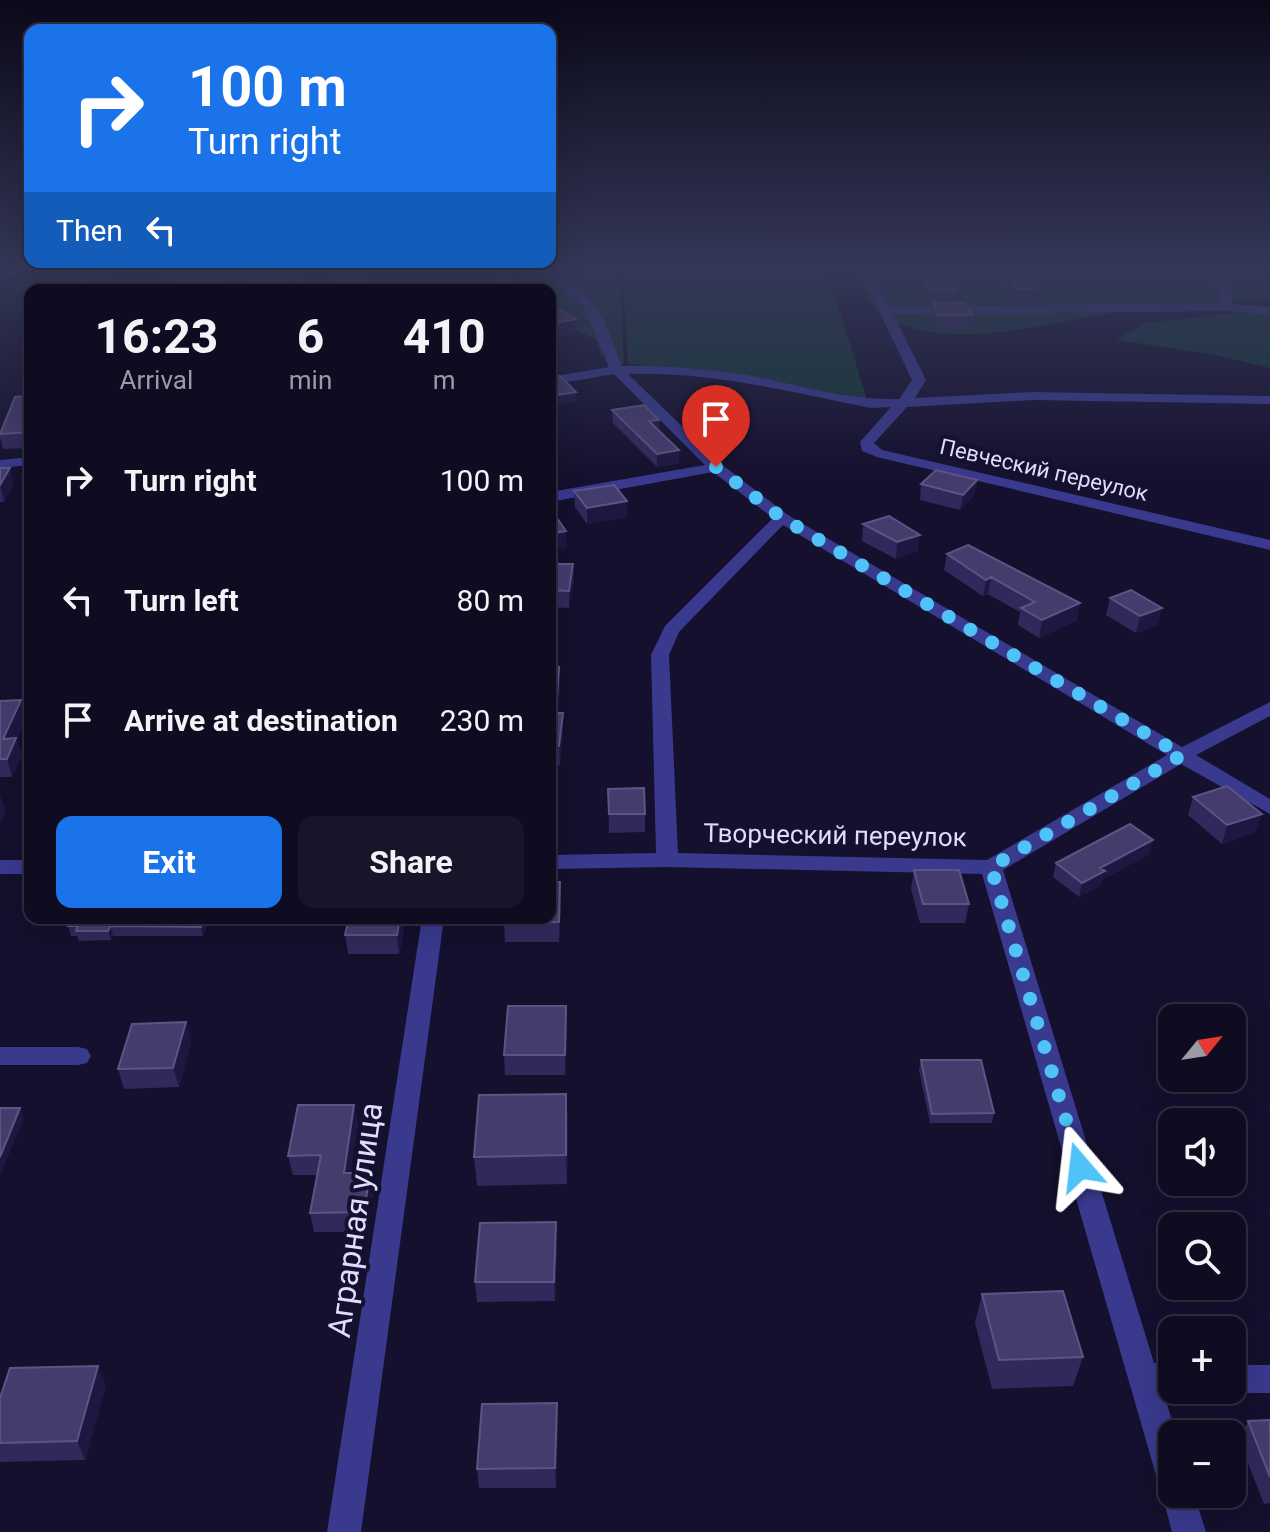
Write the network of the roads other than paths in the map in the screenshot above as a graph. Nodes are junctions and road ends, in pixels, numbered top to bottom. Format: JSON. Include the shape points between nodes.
{"nodes":[{"id":1,"x":603,"y":338,"type":"edge"},
{"id":2,"x":897,"y":338,"type":"edge"},
{"id":3,"x":617,"y":370,"type":"junction"},
{"id":4,"x":556,"y":380,"type":"edge"},
{"id":5,"x":1270,"y":400,"type":"edge"},
{"id":6,"x":903,"y":403,"type":"junction"},
{"id":7,"x":24,"y":462,"type":"edge"},
{"id":8,"x":0,"y":464,"type":"edge"},
{"id":9,"x":716,"y":467,"type":"junction"},
{"id":10,"x":556,"y":496,"type":"edge"},
{"id":11,"x":782,"y":518,"type":"junction"},
{"id":12,"x":1270,"y":545,"type":"edge"},
{"id":13,"x":1270,"y":708,"type":"edge"},
{"id":14,"x":1182,"y":755,"type":"junction"},
{"id":15,"x":1270,"y":808,"type":"edge"},
{"id":16,"x":667,"y":860,"type":"junction"},
{"id":17,"x":556,"y":862,"type":"edge"},
{"id":18,"x":0,"y":867,"type":"edge"},
{"id":19,"x":24,"y":867,"type":"edge"},
{"id":20,"x":991,"y":867,"type":"junction"},
{"id":21,"x":432,"y":924,"type":"edge"},
{"id":22,"x":0,"y":1056,"type":"edge"},
{"id":23,"x":78,"y":1056,"type":"dead end"},
{"id":24,"x":1157,"y":1377,"type":"edge"},
{"id":25,"x":1246,"y":1379,"type":"edge"},
{"id":26,"x":1270,"y":1379,"type":"edge"},
{"id":27,"x":1164,"y":1420,"type":"edge"},
{"id":28,"x":1182,"y":1508,"type":"edge"},
{"id":29,"x":344,"y":1532,"type":"edge"},
{"id":30,"x":1189,"y":1532,"type":"edge"}],
"edges":[{"from":1,"to":3,"type":"street"},
{"from":2,"to":6,"type":"street","via":[[919,380]]},
{"from":3,"to":4,"type":"street"},
{"from":3,"to":6,"type":"street","via":[[691,372],[871,404]]},
{"from":3,"to":9,"type":"street"},
{"from":5,"to":6,"type":"street","via":[[1033,396]]},
{"from":6,"to":12,"type":"street","name":"Певческий переулок","via":[[867,448]]},
{"from":7,"to":8,"type":"street"},
{"from":9,"to":10,"type":"street"},
{"from":9,"to":11,"type":"street"},
{"from":11,"to":14,"type":"street"},
{"from":11,"to":16,"type":"street","via":[[663,643]]},
{"from":13,"to":14,"type":"street","name":"Творческий переулок"},
{"from":14,"to":15,"type":"street"},
{"from":14,"to":20,"type":"street","name":"Творческий переулок"},
{"from":16,"to":17,"type":"street","name":"Творческий переулок"},
{"from":16,"to":20,"type":"street","name":"Творческий переулок"},
{"from":18,"to":19,"type":"street"},
{"from":20,"to":24,"type":"street"},
{"from":21,"to":29,"type":"street","name":"Аграрная улица"},
{"from":22,"to":23,"type":"street"},
{"from":24,"to":27,"type":"street"},
{"from":25,"to":26,"type":"street"},
{"from":28,"to":30,"type":"street"}]}
